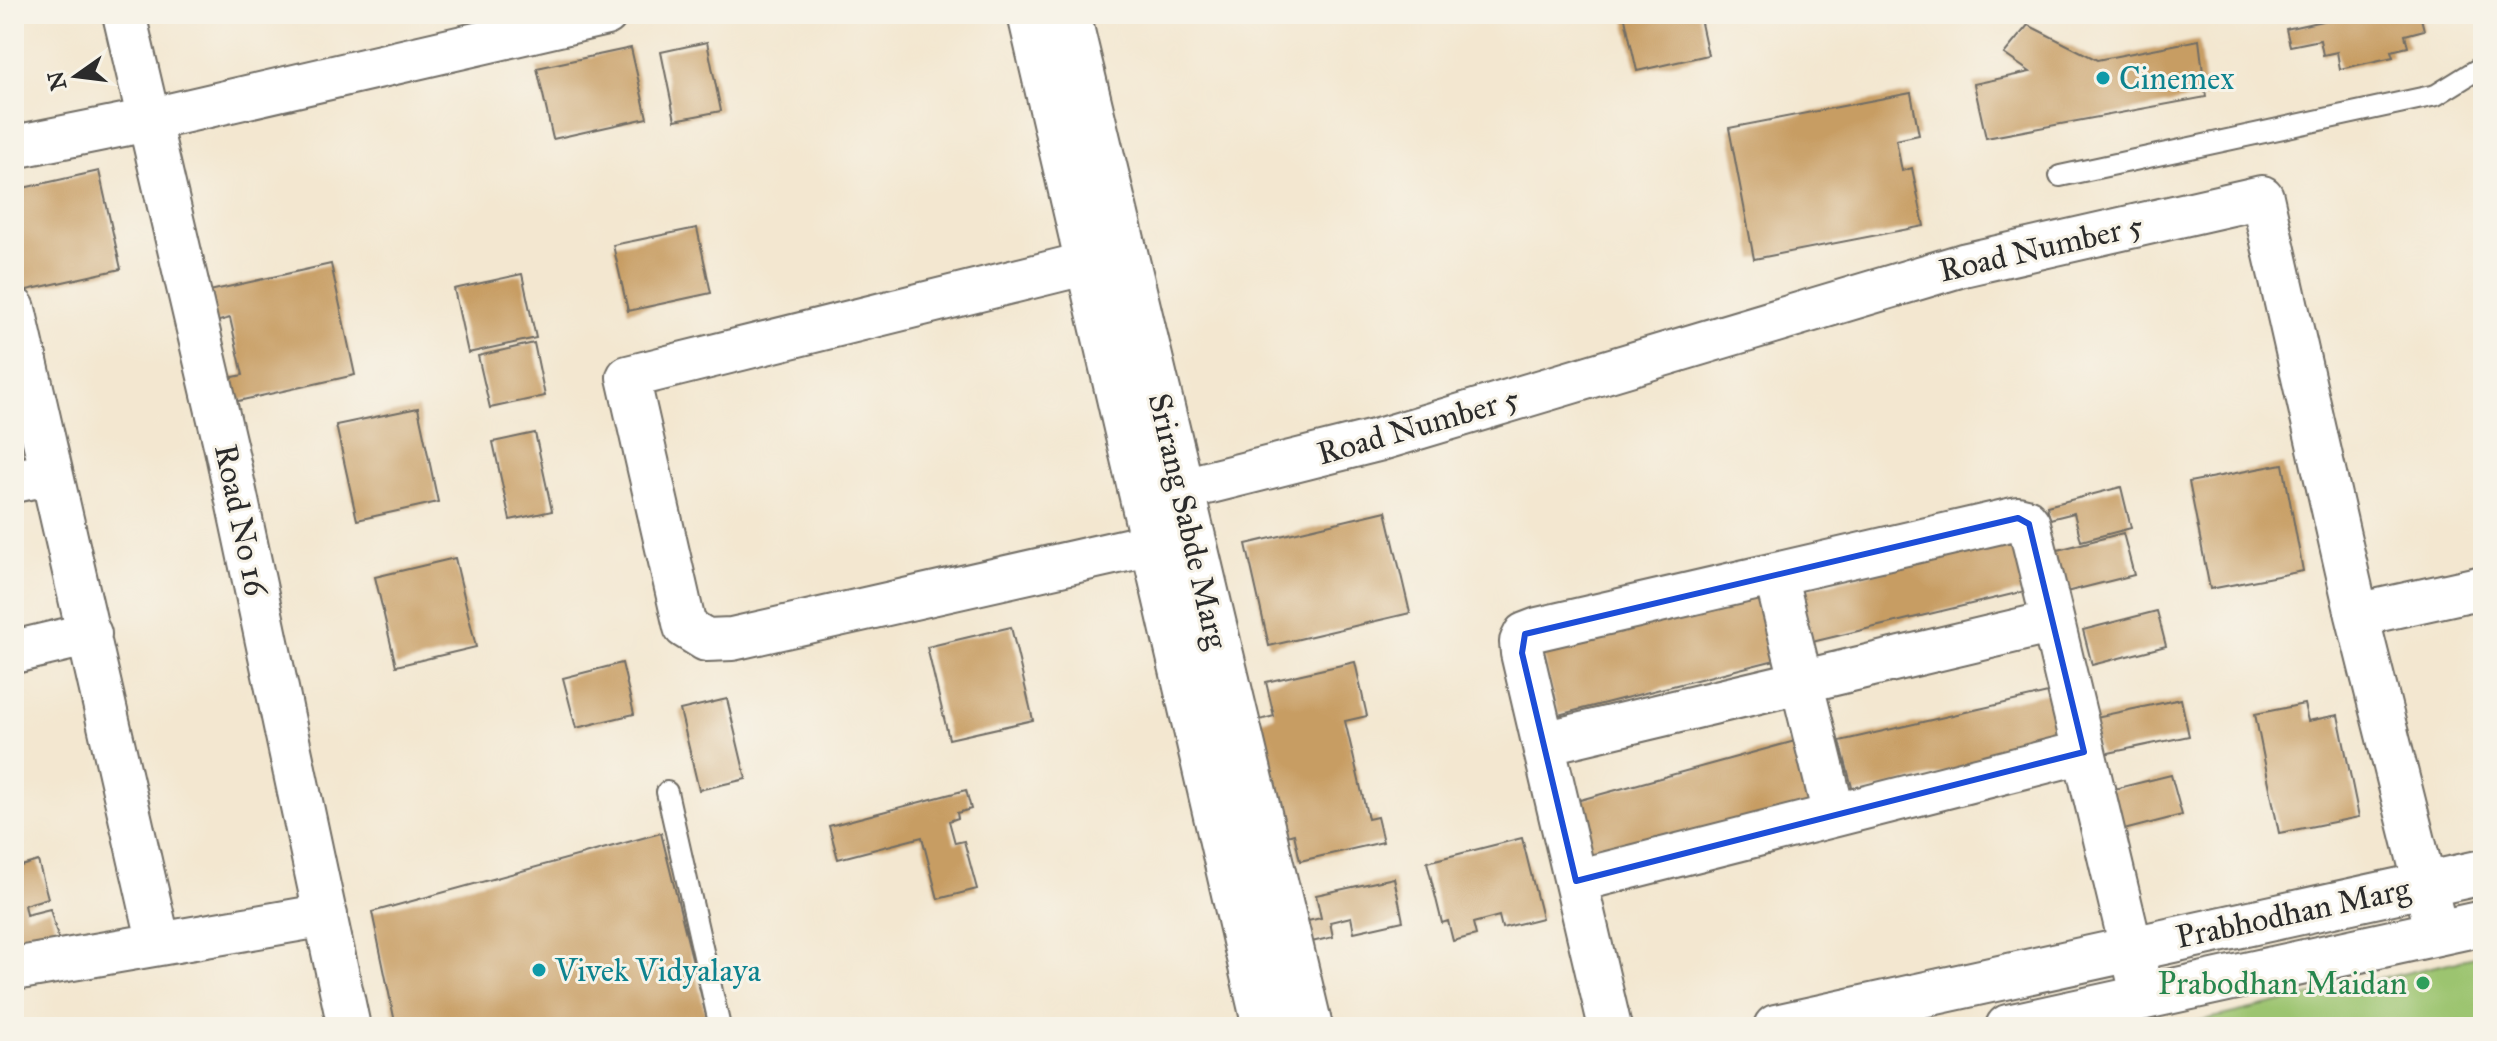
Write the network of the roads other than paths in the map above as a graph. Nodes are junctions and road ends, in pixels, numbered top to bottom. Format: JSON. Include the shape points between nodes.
{"nodes":[{"id":1,"x":124,"y":14,"type":"edge"},
{"id":2,"x":606,"y":14,"type":"edge"},
{"id":3,"x":1030,"y":14,"type":"edge"},
{"id":4,"x":1068,"y":14,"type":"edge"},
{"id":5,"x":2483,"y":66,"type":"edge"},
{"id":6,"x":148,"y":120,"type":"junction"},
{"id":7,"x":14,"y":147,"type":"edge"},
{"id":8,"x":2060,"y":176,"type":"dead end"},
{"id":9,"x":1088,"y":263,"type":"junction"},
{"id":10,"x":14,"y":309,"type":"edge"},
{"id":11,"x":32,"y":478,"type":"edge"},
{"id":12,"x":1162,"y":494,"type":"junction"},
{"id":13,"x":1153,"y":544,"type":"junction"},
{"id":14,"x":1775,"y":574,"type":"junction"},
{"id":15,"x":2483,"y":587,"type":"edge"},
{"id":16,"x":2357,"y":615,"type":"junction"},
{"id":17,"x":2053,"y":622,"type":"junction"},
{"id":18,"x":90,"y":634,"type":"junction"},
{"id":19,"x":14,"y":652,"type":"edge"},
{"id":20,"x":1801,"y":681,"type":"junction"},
{"id":21,"x":1544,"y":743,"type":"junction"},
{"id":22,"x":2084,"y":752,"type":"junction"},
{"id":23,"x":667,"y":792,"type":"dead end"},
{"id":24,"x":1834,"y":815,"type":"junction"},
{"id":25,"x":2483,"y":872,"type":"edge"},
{"id":26,"x":1576,"y":881,"type":"junction"},
{"id":27,"x":2426,"y":884,"type":"junction"},
{"id":28,"x":326,"y":915,"type":"junction"},
{"id":29,"x":2483,"y":923,"type":"edge"},
{"id":30,"x":2437,"y":933,"type":"junction"},
{"id":31,"x":159,"y":944,"type":"junction"},
{"id":32,"x":2132,"y":948,"type":"junction"},
{"id":33,"x":14,"y":969,"type":"edge"},
{"id":34,"x":1984,"y":982,"type":"junction"},
{"id":35,"x":2143,"y":998,"type":"junction"},
{"id":36,"x":349,"y":1027,"type":"edge"},
{"id":37,"x":720,"y":1027,"type":"edge"},
{"id":38,"x":1265,"y":1027,"type":"edge"},
{"id":39,"x":1310,"y":1027,"type":"edge"},
{"id":40,"x":1610,"y":1027,"type":"edge"},
{"id":41,"x":1776,"y":1027,"type":"edge"},
{"id":42,"x":1994,"y":1027,"type":"edge"},
{"id":43,"x":2008,"y":1027,"type":"edge"}],
"edges":[{"from":1,"to":6,"type":"street","name":"Road No 16"},
{"from":2,"to":6,"type":"street"},
{"from":3,"to":9,"type":"street","name":"Srirang Sabde Marg"},
{"from":4,"to":12,"type":"street","name":"Srirang Sabde Marg"},
{"from":5,"to":8,"type":"lane","via":[[2436,95]]},
{"from":6,"to":7,"type":"street"},
{"from":6,"to":28,"type":"street","name":"Road No 16","via":[[226,449]]},
{"from":9,"to":12,"type":"street","name":"Srirang Sabde Marg"},
{"from":9,"to":13,"type":"street","via":[[628,377],[685,627],[706,640],[732,639]]},
{"from":10,"to":11,"type":"street"},
{"from":11,"to":18,"type":"street"},
{"from":12,"to":13,"type":"street","name":"Srirang Sabde Marg"},
{"from":12,"to":16,"type":"street","name":"Road Number 5","via":[[1378,440],[1963,265],[2262,197]]},
{"from":12,"to":39,"type":"street","name":"Srirang Sabde Marg"},
{"from":13,"to":38,"type":"street","name":"Srirang Sabde Marg"},
{"from":14,"to":17,"type":"street","via":[[2023,518],[2029,524]]},
{"from":14,"to":20,"type":"street"},
{"from":14,"to":21,"type":"street","via":[[1525,634],[1522,653]]},
{"from":15,"to":16,"type":"street"},
{"from":16,"to":27,"type":"street","name":"Road Number 5"},
{"from":17,"to":20,"type":"street"},
{"from":17,"to":22,"type":"street"},
{"from":18,"to":19,"type":"street"},
{"from":18,"to":31,"type":"street"},
{"from":20,"to":21,"type":"street"},
{"from":20,"to":24,"type":"street"},
{"from":21,"to":26,"type":"street"},
{"from":22,"to":24,"type":"street"},
{"from":22,"to":32,"type":"street"},
{"from":23,"to":37,"type":"lane"},
{"from":24,"to":26,"type":"street"},
{"from":25,"to":27,"type":"street","name":"Prabhodhan Marg"},
{"from":26,"to":40,"type":"street"},
{"from":27,"to":30,"type":"street","name":"Road Number 5"},
{"from":27,"to":32,"type":"street","name":"Prabhodhan Marg"},
{"from":28,"to":31,"type":"street"},
{"from":28,"to":36,"type":"street","name":"Road No 16"},
{"from":29,"to":30,"type":"street"},
{"from":30,"to":35,"type":"street"},
{"from":31,"to":33,"type":"street"},
{"from":32,"to":34,"type":"street","name":"Prabhodhan Marg"},
{"from":32,"to":35,"type":"street"},
{"from":34,"to":41,"type":"street","name":"Prabhodhan Marg"},
{"from":34,"to":42,"type":"street"},
{"from":35,"to":43,"type":"street"}]}
